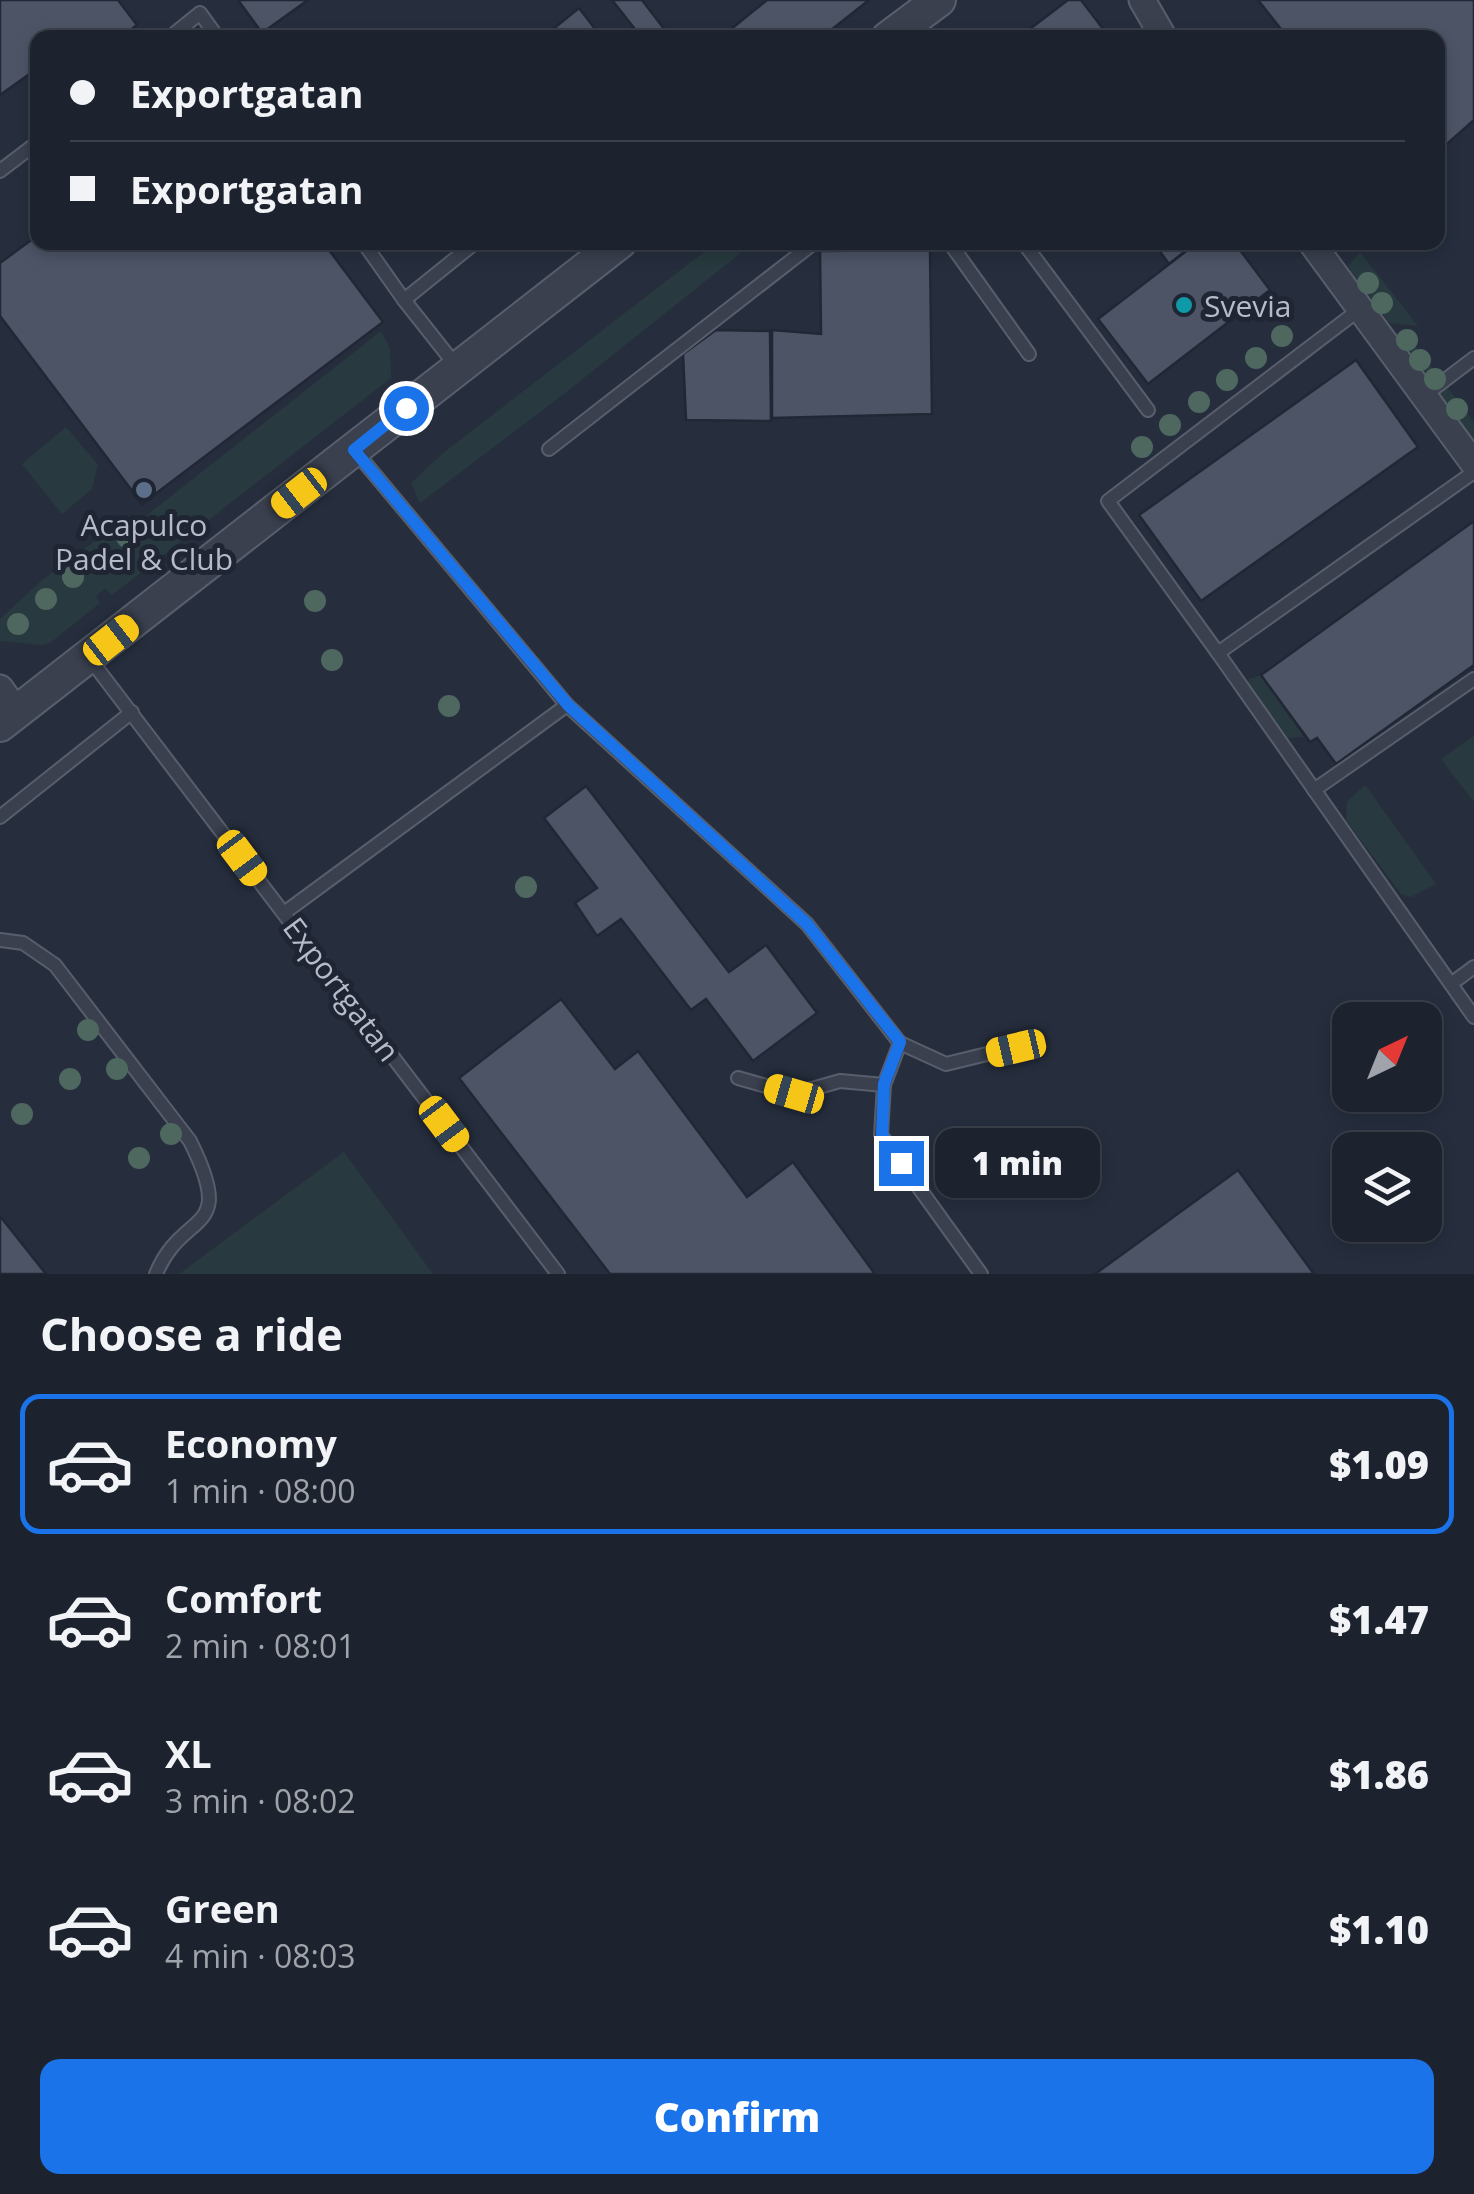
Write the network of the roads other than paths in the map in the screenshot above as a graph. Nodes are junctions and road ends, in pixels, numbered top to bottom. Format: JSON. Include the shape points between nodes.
{"nodes":[{"id":1,"x":939,"y":0,"type":"edge"},
{"id":2,"x":1142,"y":0,"type":"edge"},
{"id":3,"x":179,"y":30,"type":"edge"},
{"id":4,"x":212,"y":30,"type":"edge"},
{"id":5,"x":899,"y":30,"type":"edge"},
{"id":6,"x":1159,"y":30,"type":"edge"},
{"id":7,"x":30,"y":148,"type":"edge"},
{"id":8,"x":0,"y":172,"type":"edge"},
{"id":9,"x":369,"y":250,"type":"edge"},
{"id":10,"x":466,"y":250,"type":"edge"},
{"id":11,"x":610,"y":250,"type":"edge"},
{"id":12,"x":804,"y":250,"type":"edge"},
{"id":13,"x":955,"y":250,"type":"edge"},
{"id":14,"x":1028,"y":250,"type":"edge"},
{"id":15,"x":1317,"y":250,"type":"edge"},
{"id":16,"x":404,"y":300,"type":"junction"},
{"id":17,"x":1360,"y":309,"type":"junction"},
{"id":18,"x":1029,"y":354,"type":"dead end"},
{"id":19,"x":1474,"y":358,"type":"edge"},
{"id":20,"x":457,"y":367,"type":"junction"},
{"id":21,"x":1424,"y":396,"type":"junction"},
{"id":22,"x":1148,"y":410,"type":"dead end"},
{"id":23,"x":548,"y":449,"type":"dead end"},
{"id":24,"x":354,"y":450,"type":"junction"},
{"id":25,"x":1474,"y":464,"type":"edge"},
{"id":26,"x":1474,"y":472,"type":"edge"},
{"id":27,"x":1218,"y":653,"type":"junction"},
{"id":28,"x":88,"y":657,"type":"junction"},
{"id":29,"x":1474,"y":679,"type":"edge"},
{"id":30,"x":568,"y":705,"type":"junction"},
{"id":31,"x":6,"y":708,"type":"edge"},
{"id":32,"x":132,"y":712,"type":"junction"},
{"id":33,"x":1314,"y":790,"type":"junction"},
{"id":34,"x":0,"y":817,"type":"edge"},
{"id":35,"x":284,"y":913,"type":"junction"},
{"id":36,"x":0,"y":940,"type":"edge"},
{"id":37,"x":1474,"y":967,"type":"edge"},
{"id":38,"x":1451,"y":984,"type":"junction"},
{"id":39,"x":1474,"y":1016,"type":"edge"},
{"id":40,"x":900,"y":1042,"type":"junction"},
{"id":41,"x":1016,"y":1048,"type":"dead end"},
{"id":42,"x":738,"y":1078,"type":"dead end"},
{"id":43,"x":884,"y":1084,"type":"junction"},
{"id":44,"x":156,"y":1274,"type":"edge"},
{"id":45,"x":558,"y":1274,"type":"edge"},
{"id":46,"x":981,"y":1274,"type":"edge"}],
"edges":[{"from":1,"to":5,"type":"street"},
{"from":2,"to":6,"type":"street"},
{"from":3,"to":4,"type":"lane","via":[[200,13]]},
{"from":7,"to":8,"type":"lane"},
{"from":9,"to":16,"type":"lane"},
{"from":10,"to":16,"type":"lane"},
{"from":11,"to":20,"type":"street"},
{"from":12,"to":23,"type":"lane"},
{"from":13,"to":18,"type":"lane"},
{"from":14,"to":22,"type":"lane"},
{"from":15,"to":17,"type":"street"},
{"from":16,"to":20,"type":"lane"},
{"from":17,"to":21,"type":"street"},
{"from":17,"to":27,"type":"lane","via":[[1108,501]]},
{"from":19,"to":21,"type":"lane"},
{"from":20,"to":24,"type":"street"},
{"from":21,"to":25,"type":"street"},
{"from":24,"to":28,"type":"street"},
{"from":24,"to":30,"type":"lane"},
{"from":26,"to":27,"type":"lane"},
{"from":27,"to":33,"type":"lane"},
{"from":28,"to":31,"type":"street"},
{"from":28,"to":32,"type":"lane","name":"Exportgatan"},
{"from":29,"to":33,"type":"lane"},
{"from":30,"to":35,"type":"lane"},
{"from":30,"to":40,"type":"lane","via":[[807,924]]},
{"from":32,"to":34,"type":"lane"},
{"from":32,"to":35,"type":"lane","name":"Exportgatan"},
{"from":33,"to":38,"type":"lane"},
{"from":35,"to":45,"type":"lane","name":"Exportgatan"},
{"from":36,"to":44,"type":"lane","via":[[23,943],[55,965],[190,1141],[206,1173],[210,1198],[202,1221],[164,1254]]},
{"from":37,"to":38,"type":"lane"},
{"from":38,"to":39,"type":"lane"},
{"from":40,"to":41,"type":"lane","via":[[946,1064]]},
{"from":40,"to":43,"type":"lane"},
{"from":42,"to":43,"type":"lane","via":[[794,1094],[840,1081]]},
{"from":43,"to":46,"type":"lane","via":[[882,1135]]}]}
